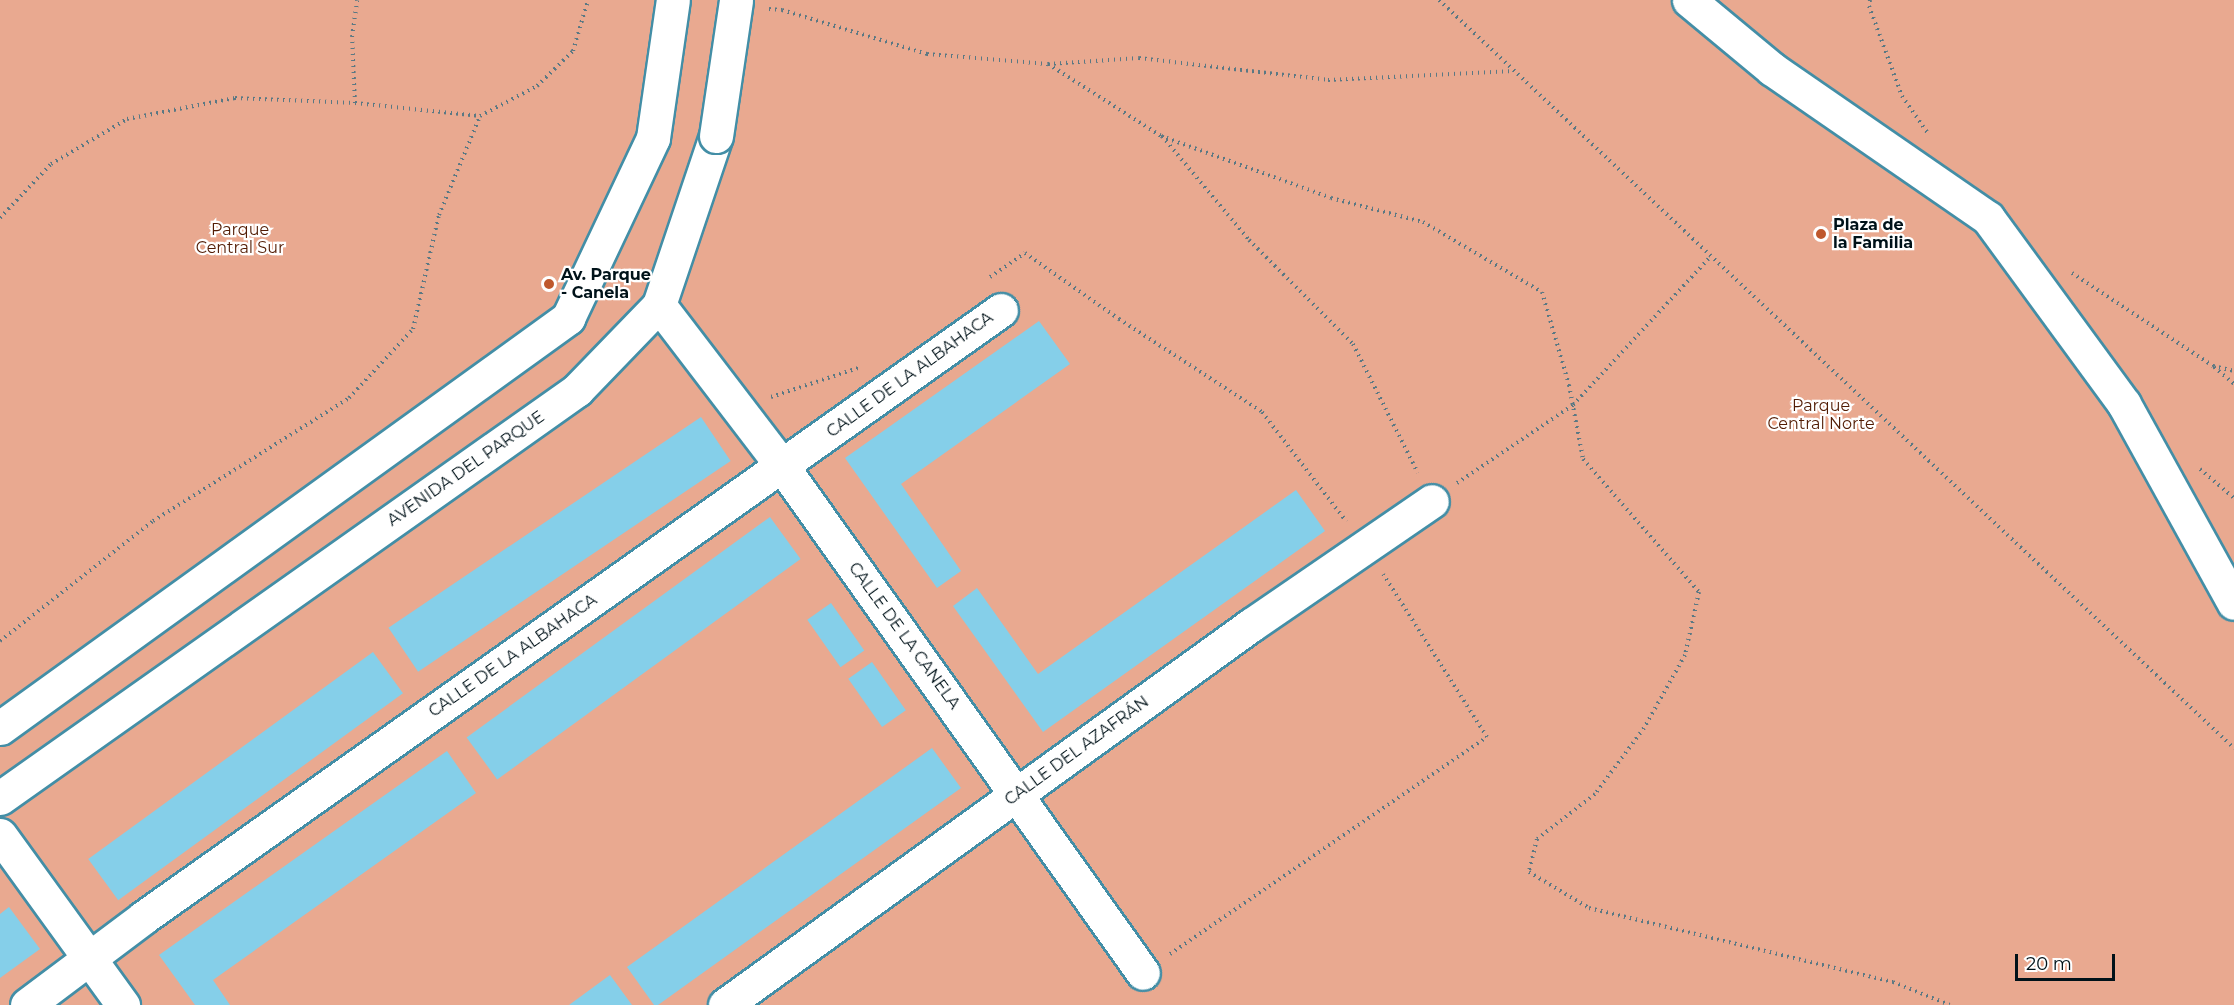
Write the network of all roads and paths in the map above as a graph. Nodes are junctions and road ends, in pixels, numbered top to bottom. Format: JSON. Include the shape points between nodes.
{"nodes":[{"id":1,"x":357,"y":0,"type":"edge"},
{"id":2,"x":588,"y":0,"type":"edge"},
{"id":3,"x":673,"y":0,"type":"edge"},
{"id":4,"x":1439,"y":0,"type":"edge"},
{"id":5,"x":1689,"y":0,"type":"edge"},
{"id":6,"x":748,"y":4,"type":"edge"},
{"id":7,"x":1048,"y":64,"type":"junction"},
{"id":8,"x":1514,"y":71,"type":"junction"},
{"id":9,"x":355,"y":103,"type":"junction"},
{"id":10,"x":480,"y":116,"type":"junction"},
{"id":11,"x":1161,"y":136,"type":"junction"},
{"id":12,"x":0,"y":218,"type":"edge"},
{"id":13,"x":1711,"y":256,"type":"junction"},
{"id":14,"x":986,"y":279,"type":"dead end"},
{"id":15,"x":659,"y":305,"type":"junction"},
{"id":16,"x":1001,"y":310,"type":"dead end"},
{"id":17,"x":2213,"y":366,"type":"dead end"},
{"id":18,"x":861,"y":367,"type":"dead end"},
{"id":19,"x":2234,"y":384,"type":"edge"},
{"id":20,"x":1573,"y":405,"type":"junction"},
{"id":21,"x":739,"y":408,"type":"junction"},
{"id":22,"x":782,"y":466,"type":"junction"},
{"id":23,"x":1432,"y":501,"type":"junction"},
{"id":24,"x":1365,"y":546,"type":"junction"},
{"id":25,"x":2234,"y":603,"type":"edge"},
{"id":26,"x":0,"y":641,"type":"edge"},
{"id":27,"x":0,"y":728,"type":"edge"},
{"id":28,"x":2234,"y":748,"type":"edge"},
{"id":29,"x":1017,"y":794,"type":"junction"},
{"id":30,"x":0,"y":798,"type":"edge"},
{"id":31,"x":0,"y":835,"type":"edge"},
{"id":32,"x":90,"y":958,"type":"junction"},
{"id":33,"x":1143,"y":972,"type":"joint"},
{"id":34,"x":27,"y":1005,"type":"edge"},
{"id":35,"x":123,"y":1005,"type":"edge"},
{"id":36,"x":725,"y":1005,"type":"edge"},
{"id":37,"x":1950,"y":1005,"type":"edge"}],
"edges":[{"from":1,"to":9,"type":"path","via":[[352,37]]},
{"from":2,"to":10,"type":"path","via":[[573,51],[537,86]]},
{"from":3,"to":27,"type":"street","via":[[653,138],[568,318]]},
{"from":4,"to":8,"type":"path"},
{"from":5,"to":25,"type":"street","via":[[1765,78],[1988,218],[2124,404]]},
{"from":6,"to":7,"type":"path","via":[[782,10],[927,54]]},
{"from":6,"to":15,"type":"street","name":"AVENIDA DEL PARQUE","bridge":true,"via":[[716,136]]},
{"from":7,"to":8,"type":"path","via":[[1139,58],[1328,80]]},
{"from":7,"to":11,"type":"path"},
{"from":8,"to":13,"type":"path"},
{"from":9,"to":10,"type":"path"},
{"from":9,"to":12,"type":"path","via":[[235,98],[127,119],[51,164]]},
{"from":10,"to":26,"type":"path","via":[[439,215],[413,329],[349,398],[153,521]]},
{"from":11,"to":20,"type":"path","via":[[1331,198],[1423,222],[1542,292]]},
{"from":11,"to":23,"type":"path","via":[[1249,240],[1353,344]]},
{"from":13,"to":20,"type":"path"},
{"from":13,"to":28,"type":"path"},
{"from":14,"to":24,"type":"path","via":[[1025,253],[1262,412]]},
{"from":15,"to":21,"type":"street","name":"CALLE DE LA CANELA"},
{"from":15,"to":30,"type":"street","name":"AVENIDA DEL PARQUE","via":[[577,390]]},
{"from":16,"to":22,"type":"street","name":"CALLE DE LA ALBAHACA"},
{"from":17,"to":19,"type":"path"},
{"from":18,"to":21,"type":"path"},
{"from":20,"to":23,"type":"path"},
{"from":20,"to":37,"type":"path","via":[[1583,459],[1699,592],[1685,655],[1644,728],[1595,794],[1537,839],[1529,872],[1590,908],[1893,982]]},
{"from":21,"to":22,"type":"street","name":"CALLE DE LA CANELA"},
{"from":22,"to":29,"type":"street","name":"CALLE DE LA CANELA"},
{"from":22,"to":32,"type":"street","name":"CALLE DE LA ALBAHACA"},
{"from":23,"to":24,"type":"street","name":"CALLE DEL AZAFRÁN"},
{"from":24,"to":29,"type":"street","name":"CALLE DEL AZAFRÁN"},
{"from":24,"to":33,"type":"path","via":[[1487,737]]},
{"from":29,"to":33,"type":"street","name":"CALLE DE LA CANELA"},
{"from":29,"to":36,"type":"street","name":"CALLE DEL AZAFRÁN"},
{"from":31,"to":32,"type":"street"},
{"from":32,"to":34,"type":"street","name":"CALLE DE LA ALBAHACA"},
{"from":32,"to":35,"type":"street"}]}
